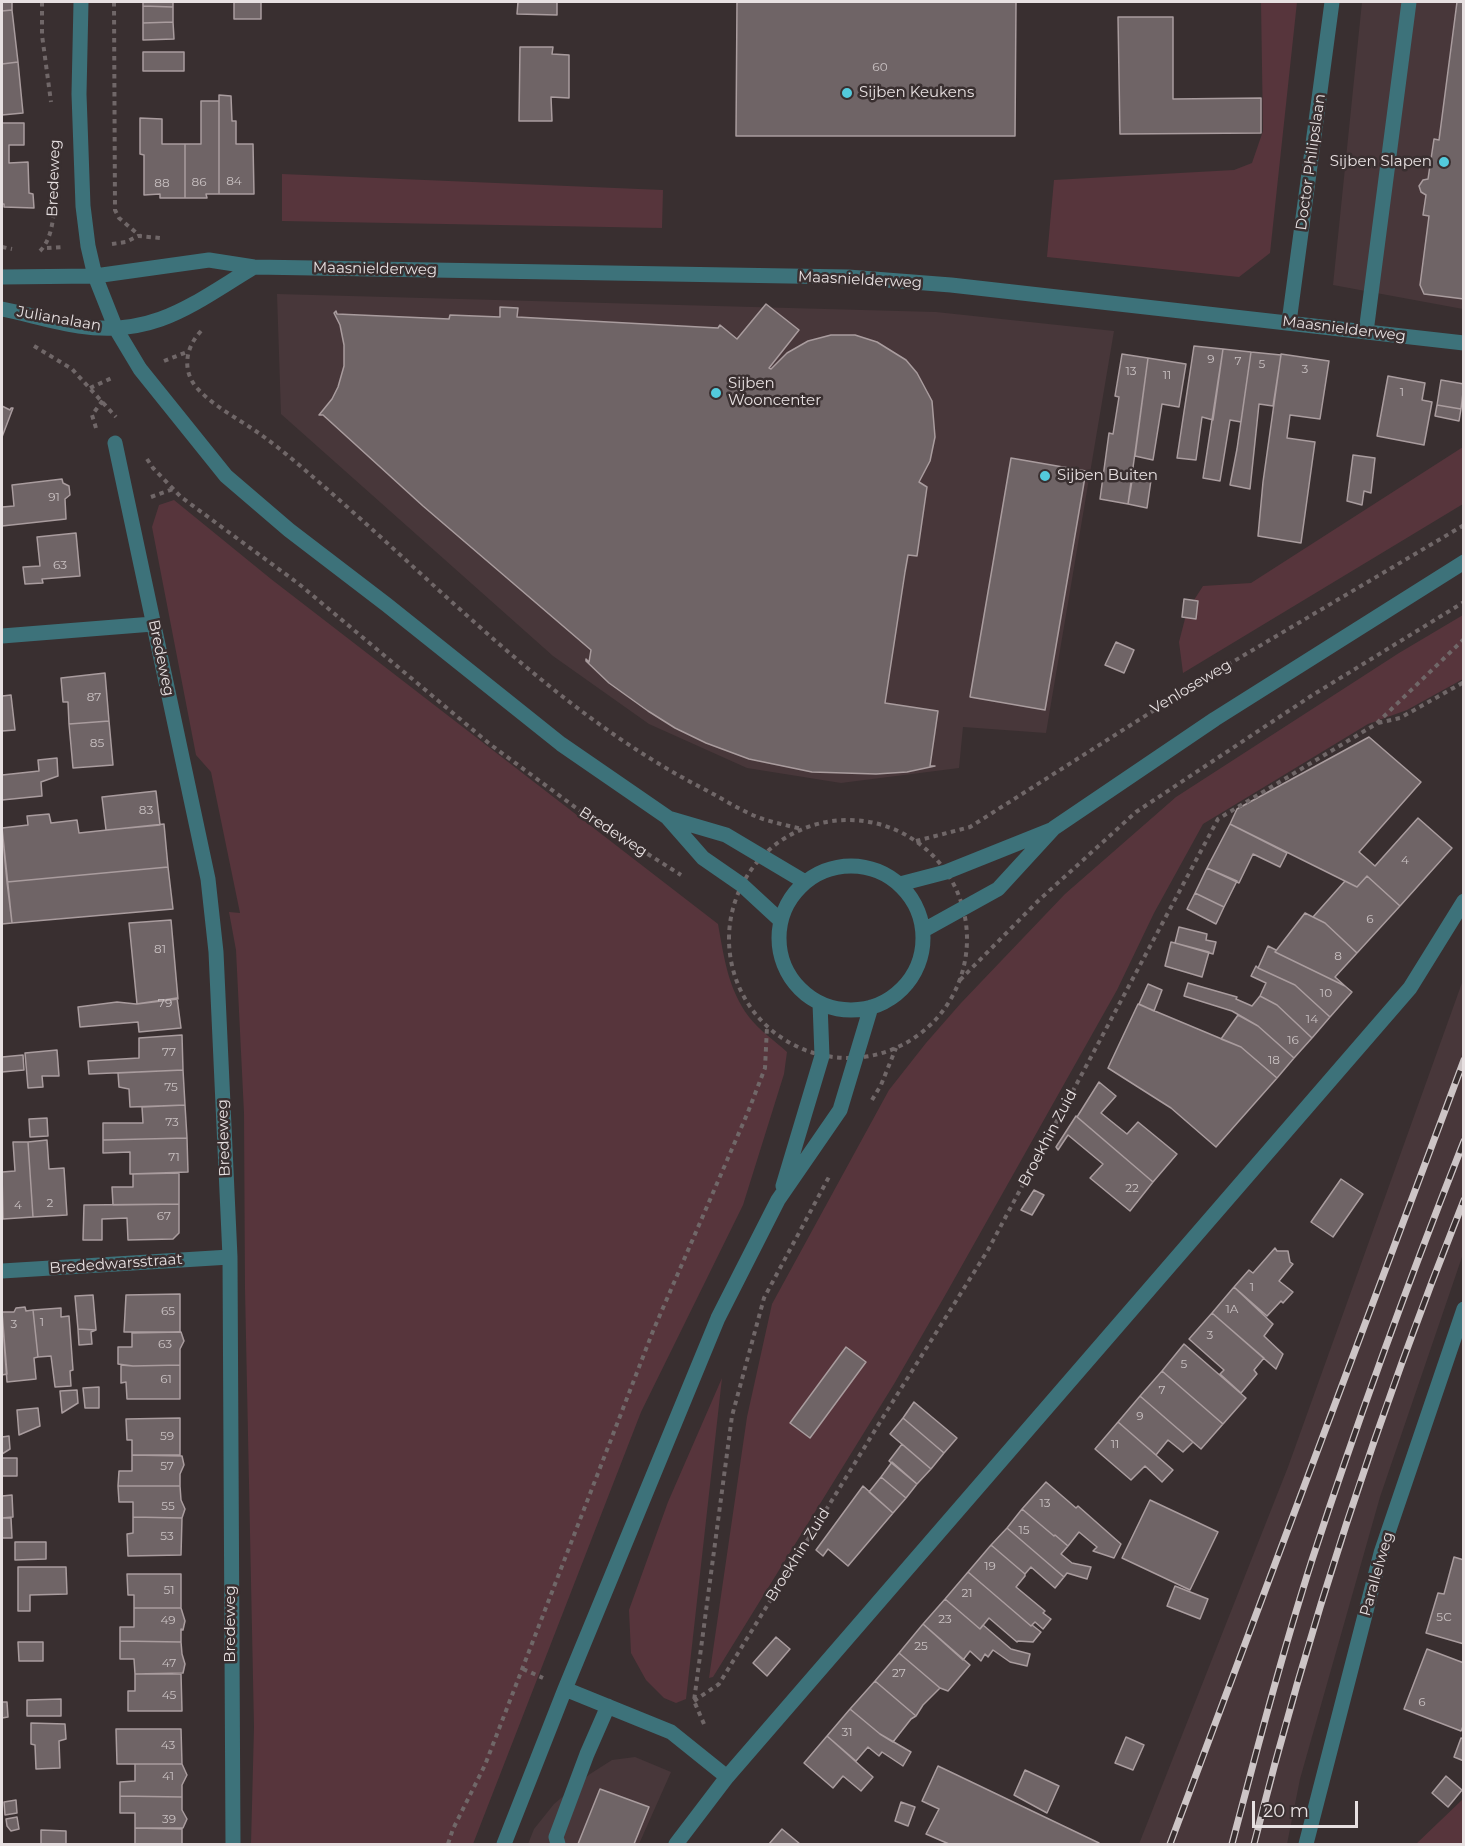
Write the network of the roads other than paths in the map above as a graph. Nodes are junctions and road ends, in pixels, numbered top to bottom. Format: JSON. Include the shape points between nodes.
{"nodes":[{"id":1,"x":81,"y":2,"type":"edge"},
{"id":2,"x":1332,"y":2,"type":"edge"},
{"id":3,"x":1409,"y":2,"type":"edge"},
{"id":4,"x":254,"y":267,"type":"junction"},
{"id":5,"x":95,"y":276,"type":"junction"},
{"id":6,"x":2,"y":277,"type":"edge"},
{"id":7,"x":2,"y":309,"type":"edge"},
{"id":8,"x":1289,"y":322,"type":"junction"},
{"id":9,"x":116,"y":329,"type":"junction"},
{"id":10,"x":1366,"y":332,"type":"junction"},
{"id":11,"x":1464,"y":343,"type":"edge"},
{"id":12,"x":115,"y":443,"type":"dead end"},
{"id":13,"x":1464,"y":562,"type":"edge"},
{"id":14,"x":153,"y":624,"type":"junction"},
{"id":15,"x":2,"y":636,"type":"edge"},
{"id":16,"x":666,"y":817,"type":"junction"},
{"id":17,"x":1054,"y":828,"type":"junction"},
{"id":18,"x":805,"y":882,"type":"junction"},
{"id":19,"x":900,"y":884,"type":"junction"},
{"id":20,"x":1464,"y":901,"type":"edge"},
{"id":21,"x":781,"y":921,"type":"junction"},
{"id":22,"x":924,"y":930,"type":"junction"},
{"id":23,"x":820,"y":1003,"type":"junction"},
{"id":24,"x":871,"y":1007,"type":"junction"},
{"id":25,"x":778,"y":1200,"type":"junction"},
{"id":26,"x":230,"y":1257,"type":"junction"},
{"id":27,"x":2,"y":1271,"type":"edge"},
{"id":28,"x":1464,"y":1309,"type":"edge"},
{"id":29,"x":565,"y":1689,"type":"junction"},
{"id":30,"x":608,"y":1706,"type":"junction"},
{"id":31,"x":727,"y":1777,"type":"junction"},
{"id":32,"x":233,"y":1845,"type":"edge"},
{"id":33,"x":504,"y":1845,"type":"edge"},
{"id":34,"x":558,"y":1845,"type":"edge"},
{"id":35,"x":676,"y":1845,"type":"edge"},
{"id":36,"x":1306,"y":1845,"type":"edge"}],
"edges":[{"from":1,"to":5,"type":"street","name":"Bredeweg","via":[[83,207]]},
{"from":2,"to":8,"type":"street","name":"Doctor Philipslaan"},
{"from":3,"to":10,"type":"street"},
{"from":4,"to":5,"type":"street","name":"Maasnielderweg","via":[[210,260]]},
{"from":4,"to":8,"type":"street","name":"Maasnielderweg","via":[[848,277]]},
{"from":4,"to":9,"type":"street","via":[[184,310],[155,322]]},
{"from":5,"to":6,"type":"street"},
{"from":5,"to":9,"type":"street","name":"Bredeweg"},
{"from":7,"to":9,"type":"street","name":"Julianalaan","via":[[79,326]]},
{"from":8,"to":10,"type":"street","name":"Maasnielderweg"},
{"from":9,"to":16,"type":"street","name":"Bredeweg","via":[[140,369],[226,476],[561,744]]},
{"from":10,"to":11,"type":"street","name":"Maasnielderweg"},
{"from":12,"to":14,"type":"street","name":"Bredeweg"},
{"from":13,"to":17,"type":"street","via":[[1215,719]]},
{"from":14,"to":15,"type":"street"},
{"from":14,"to":26,"type":"street","name":"Bredeweg","via":[[209,889],[216,952]]},
{"from":16,"to":18,"type":"street","name":"Bredeweg","via":[[726,835]]},
{"from":16,"to":21,"type":"street","name":"Bredeweg","via":[[703,858],[742,885]]},
{"from":17,"to":19,"type":"street","via":[[946,872]]},
{"from":17,"to":22,"type":"street","via":[[998,889]]},
{"from":18,"to":19,"type":"street","via":[[831,868],[858,866],[880,871]]},
{"from":18,"to":21,"type":"street","via":[[793,895]]},
{"from":19,"to":22,"type":"street","via":[[916,905]]},
{"from":20,"to":31,"type":"street","via":[[1410,988]]},
{"from":21,"to":23,"type":"street","via":[[779,940],[785,968],[799,987]]},
{"from":22,"to":24,"type":"street","via":[[921,957],[908,983],[897,995]]},
{"from":23,"to":24,"type":"street","via":[[845,1010]]},
{"from":23,"to":25,"type":"street","via":[[822,1056]]},
{"from":24,"to":25,"type":"street","via":[[840,1110]]},
{"from":25,"to":29,"type":"street","via":[[718,1318]]},
{"from":26,"to":27,"type":"street","name":"Brededwarsstraat"},
{"from":26,"to":32,"type":"street","name":"Bredeweg"},
{"from":28,"to":36,"type":"street","name":"Parallelweg","via":[[1381,1553]]},
{"from":29,"to":30,"type":"street"},
{"from":29,"to":33,"type":"street"},
{"from":30,"to":31,"type":"street","via":[[671,1732]]},
{"from":30,"to":34,"type":"street","via":[[556,1837]]},
{"from":31,"to":35,"type":"street"}]}
